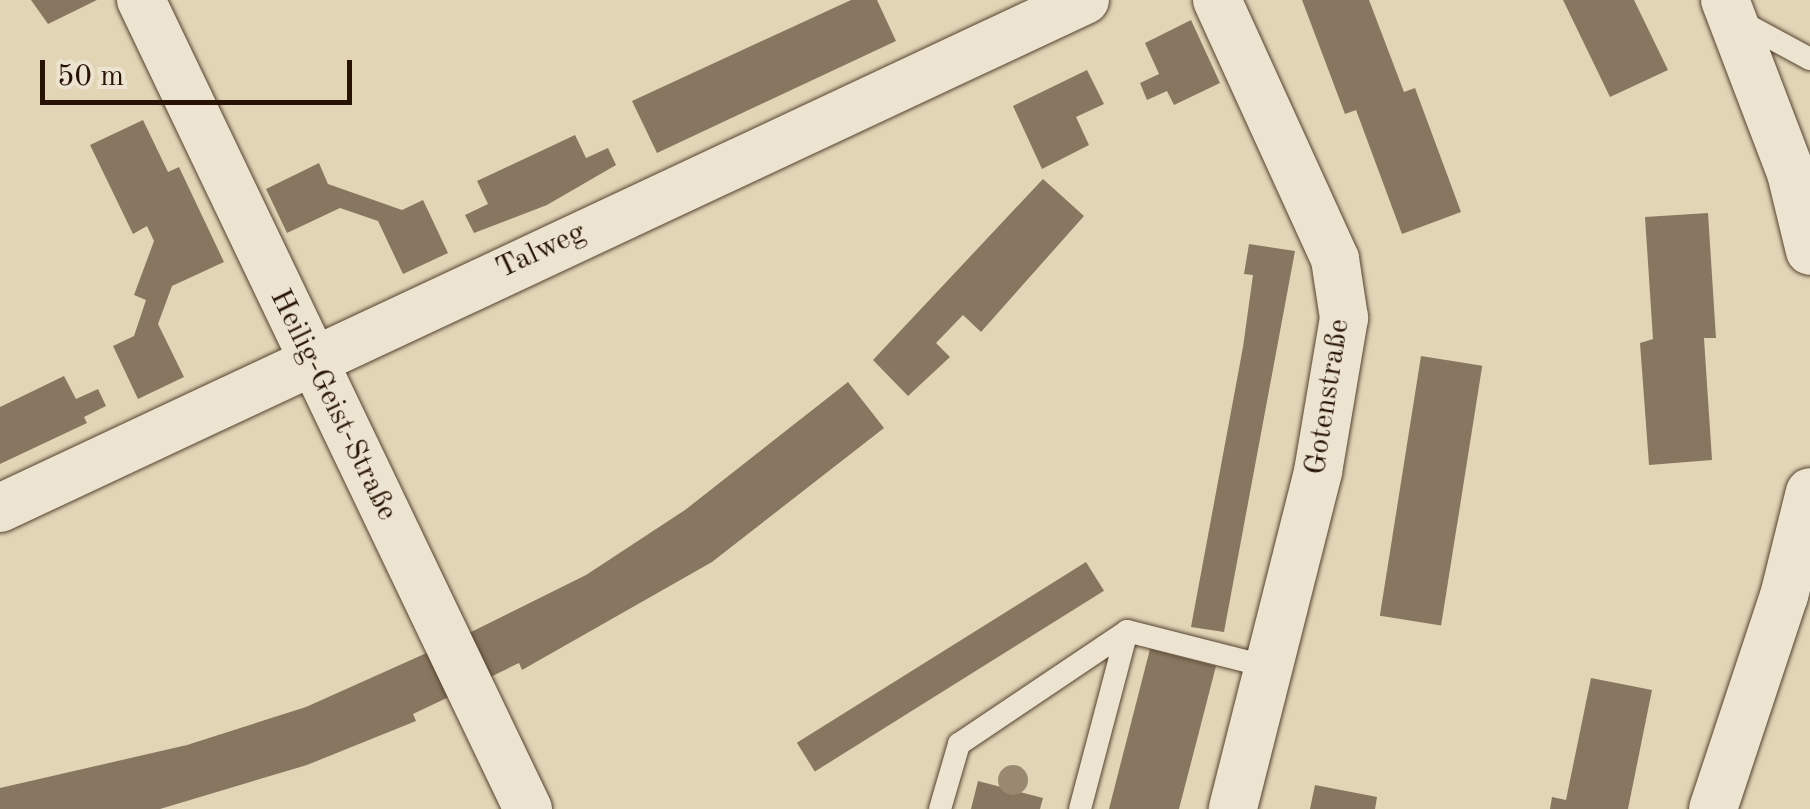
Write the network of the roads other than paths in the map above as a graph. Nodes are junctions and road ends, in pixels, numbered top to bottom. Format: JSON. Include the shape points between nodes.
{"nodes":[{"id":1,"x":141,"y":0,"type":"edge"},
{"id":2,"x":1085,"y":0,"type":"edge"},
{"id":3,"x":1217,"y":0,"type":"edge"},
{"id":4,"x":1729,"y":9,"type":"edge"},
{"id":5,"x":1810,"y":58,"type":"edge"},
{"id":6,"x":1810,"y":251,"type":"edge"},
{"id":7,"x":310,"y":358,"type":"junction"},
{"id":8,"x":1810,"y":492,"type":"edge"},
{"id":9,"x":0,"y":508,"type":"edge"},
{"id":10,"x":1127,"y":631,"type":"junction"},
{"id":11,"x":1791,"y":635,"type":"edge"},
{"id":12,"x":1270,"y":667,"type":"junction"},
{"id":13,"x":528,"y":809,"type":"edge"},
{"id":14,"x":940,"y":809,"type":"edge"},
{"id":15,"x":1080,"y":809,"type":"edge"},
{"id":16,"x":1233,"y":809,"type":"edge"},
{"id":17,"x":1713,"y":809,"type":"edge"}],
"edges":[{"from":1,"to":7,"type":"street","name":"Heilig-Geist-Straße"},
{"from":2,"to":7,"type":"street","name":"Talweg"},
{"from":3,"to":12,"type":"street","name":"Gotenstraße","via":[[1335,259],[1344,318],[1332,409]]},
{"from":4,"to":5,"type":"lane"},
{"from":4,"to":6,"type":"street","via":[[1791,173]]},
{"from":7,"to":9,"type":"street","name":"Talweg"},
{"from":7,"to":13,"type":"street","name":"Heilig-Geist-Straße"},
{"from":8,"to":11,"type":"street"},
{"from":10,"to":12,"type":"lane"},
{"from":10,"to":14,"type":"lane","via":[[959,744]]},
{"from":10,"to":15,"type":"lane"},
{"from":11,"to":17,"type":"street"},
{"from":12,"to":16,"type":"street","name":"Gotenstraße"}]}
